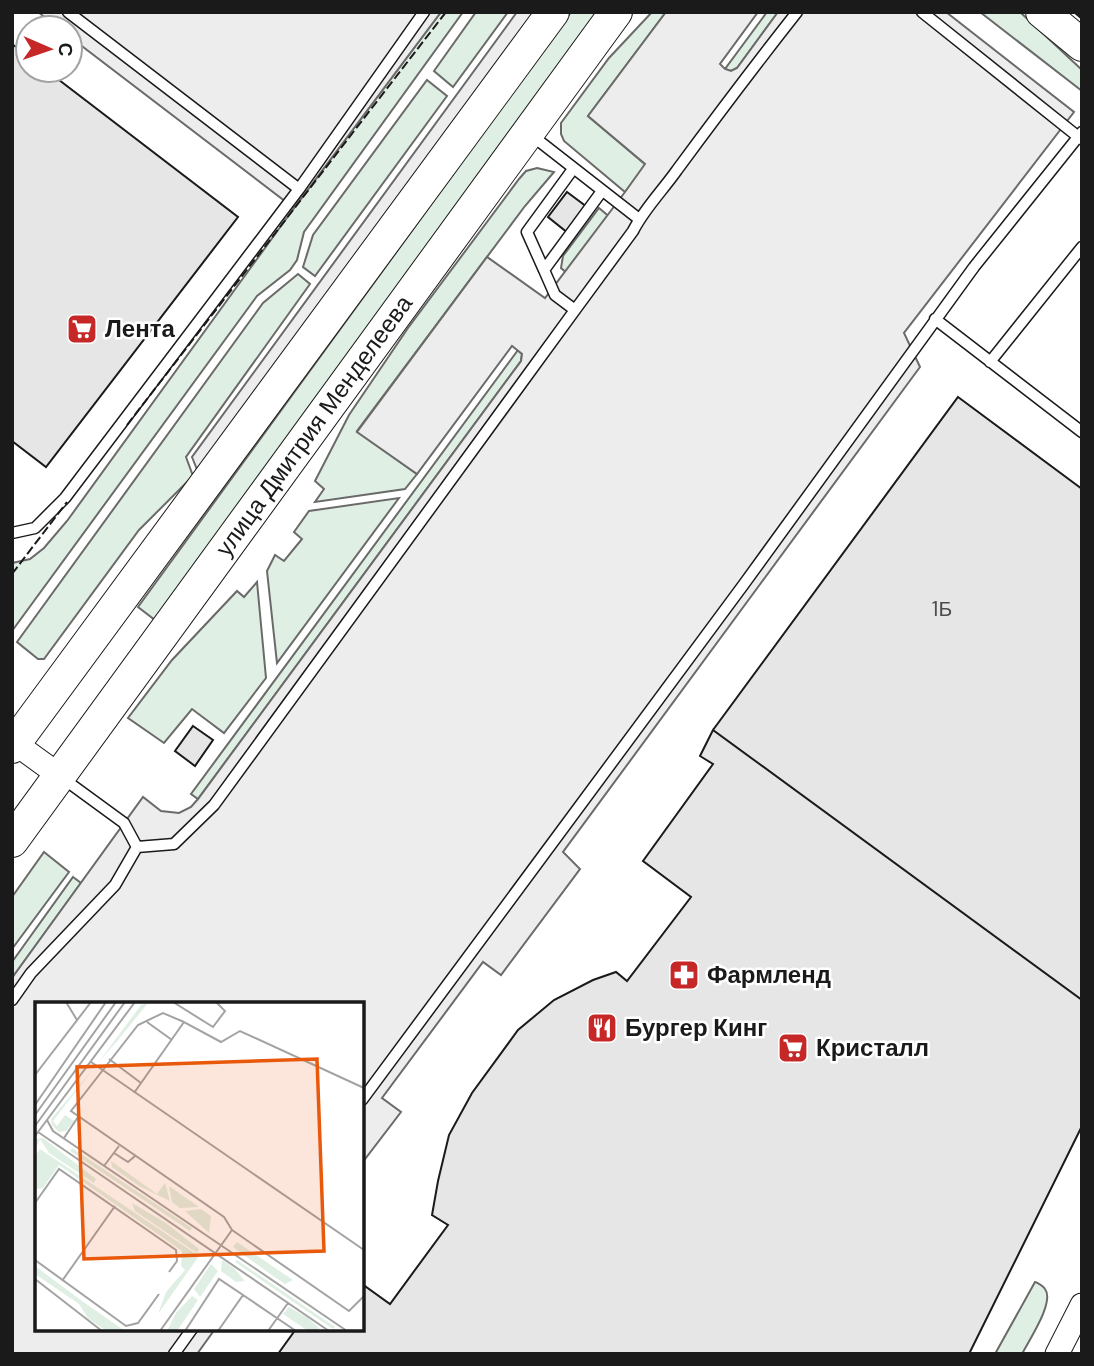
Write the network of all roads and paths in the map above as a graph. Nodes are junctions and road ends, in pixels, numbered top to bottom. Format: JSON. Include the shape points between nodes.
{"nodes":[{"id":1,"x":68,"y":12,"type":"edge"},
{"id":2,"x":424,"y":12,"type":"edge"},
{"id":3,"x":553,"y":12,"type":"edge"},
{"id":4,"x":616,"y":12,"type":"edge"},
{"id":5,"x":797,"y":12,"type":"edge"},
{"id":6,"x":922,"y":12,"type":"edge"},
{"id":7,"x":1042,"y":12,"type":"edge"},
{"id":8,"x":1082,"y":46,"type":"edge"},
{"id":9,"x":527,"y":133,"type":"junction"},
{"id":10,"x":1080,"y":136,"type":"edge"},
{"id":11,"x":573,"y":169,"type":"junction"},
{"id":12,"x":299,"y":189,"type":"junction"},
{"id":13,"x":602,"y":191,"type":"junction"},
{"id":14,"x":639,"y":219,"type":"junction"},
{"id":15,"x":1082,"y":247,"type":"edge"},
{"id":16,"x":544,"y":270,"type":"junction"},
{"id":17,"x":575,"y":310,"type":"junction"},
{"id":18,"x":935,"y":319,"type":"junction"},
{"id":19,"x":990,"y":362,"type":"junction"},
{"id":20,"x":1082,"y":432,"type":"edge"},
{"id":21,"x":12,"y":533,"type":"edge"},
{"id":22,"x":13,"y":744,"type":"edge"},
{"id":23,"x":60,"y":776,"type":"junction"},
{"id":24,"x":12,"y":841,"type":"edge"},
{"id":25,"x":138,"y":847,"type":"junction"},
{"id":26,"x":12,"y":1000,"type":"edge"},
{"id":27,"x":364,"y":1097,"type":"edge"},
{"id":28,"x":1082,"y":1305,"type":"edge"},
{"id":29,"x":191,"y":1331,"type":"edge"},
{"id":30,"x":174,"y":1354,"type":"edge"},
{"id":31,"x":1057,"y":1354,"type":"edge"}],
"edges":[{"from":1,"to":12,"type":"lane"},
{"from":2,"to":12,"type":"lane"},
{"from":3,"to":22,"type":"street"},
{"from":4,"to":9,"type":"street","name":"улица Дмитрия Менделеева"},
{"from":5,"to":14,"type":"lane"},
{"from":6,"to":10,"type":"lane"},
{"from":7,"to":8,"type":"street"},
{"from":9,"to":11,"type":"lane"},
{"from":9,"to":23,"type":"street","name":"улица Дмитрия Менделеева"},
{"from":10,"to":18,"type":"lane"},
{"from":11,"to":13,"type":"lane"},
{"from":11,"to":16,"type":"lane","via":[[527,232]]},
{"from":12,"to":21,"type":"lane","via":[[65,498],[35,528]]},
{"from":13,"to":14,"type":"lane"},
{"from":13,"to":16,"type":"lane"},
{"from":14,"to":17,"type":"lane"},
{"from":15,"to":19,"type":"lane"},
{"from":16,"to":17,"type":"lane","via":[[555,295]]},
{"from":17,"to":25,"type":"lane","via":[[214,805],[174,844]]},
{"from":18,"to":19,"type":"lane"},
{"from":18,"to":27,"type":"lane","via":[[737,595]]},
{"from":19,"to":20,"type":"lane"},
{"from":22,"to":23,"type":"street"},
{"from":23,"to":24,"type":"street","name":"улица Дмитрия Менделеева"},
{"from":23,"to":25,"type":"lane","via":[[124,823]]},
{"from":25,"to":26,"type":"lane","via":[[115,885],[31,973]]},
{"from":28,"to":31,"type":"street"},
{"from":29,"to":30,"type":"lane"}]}
